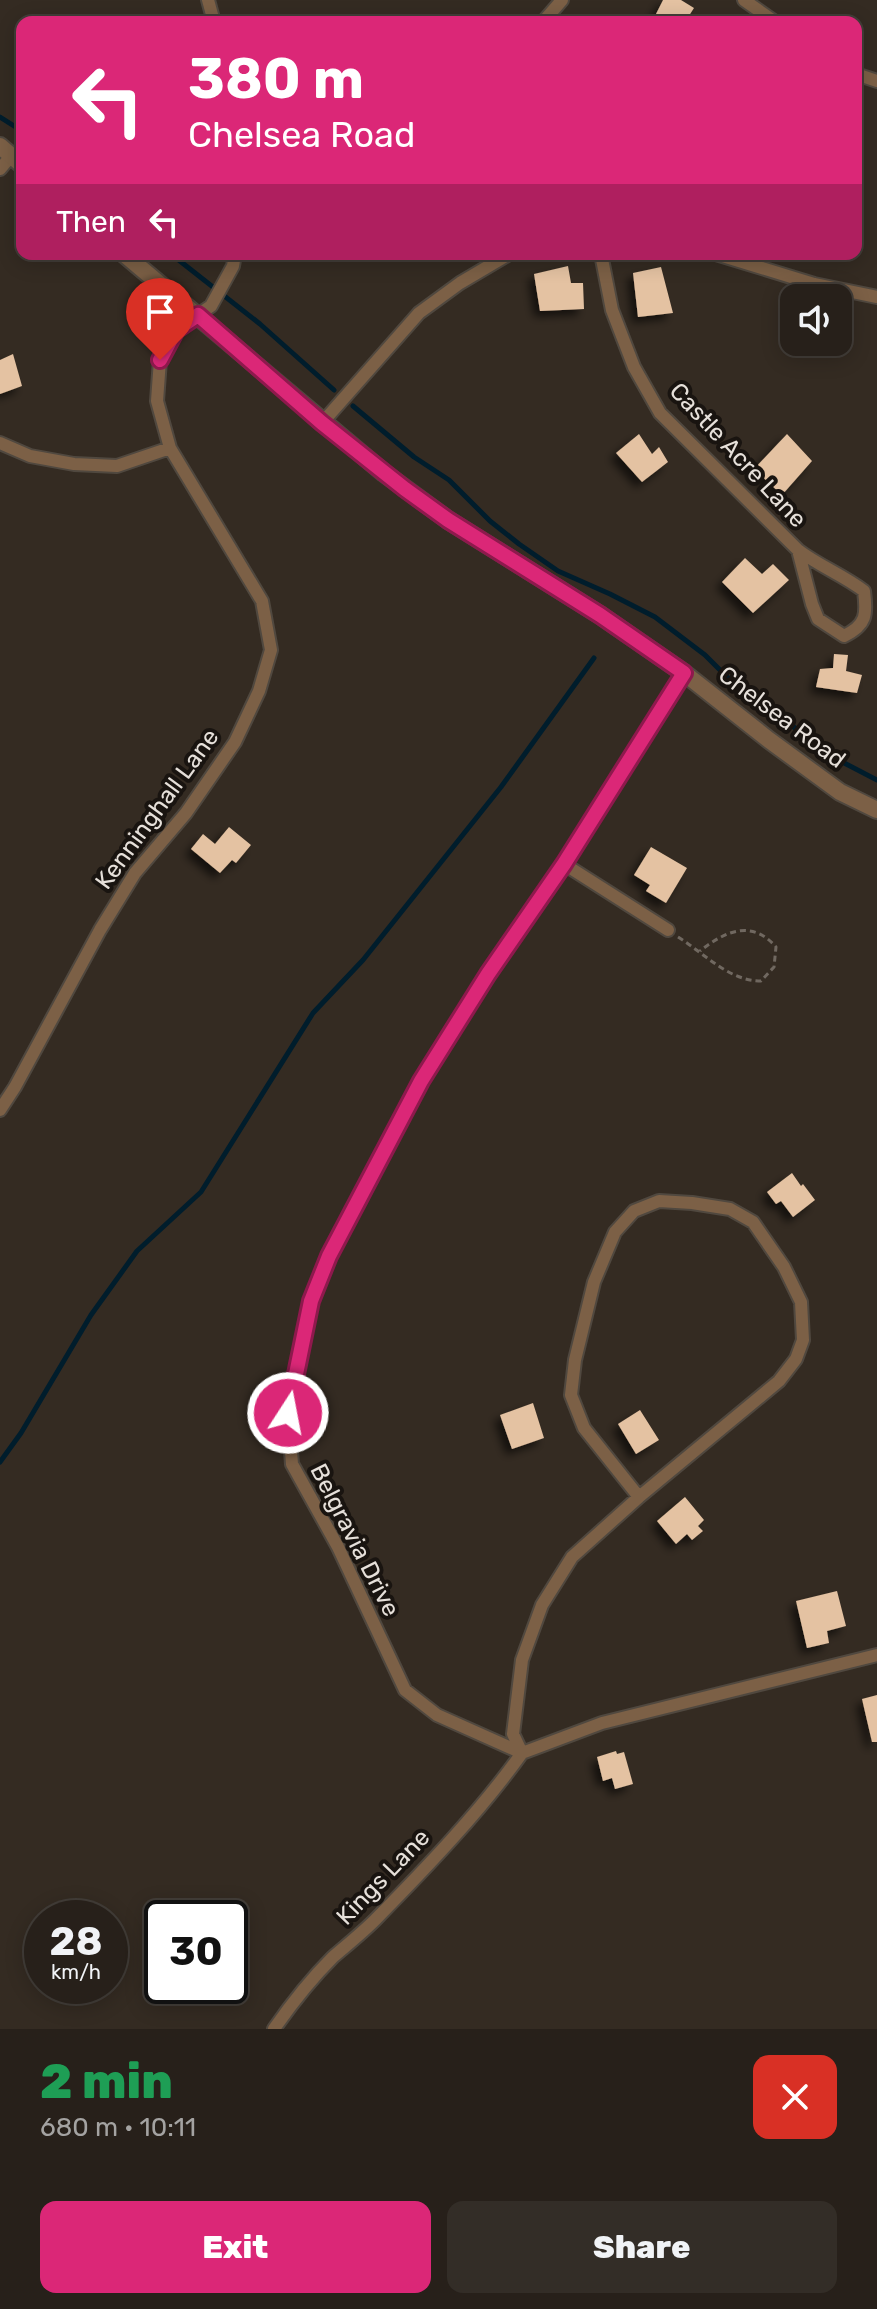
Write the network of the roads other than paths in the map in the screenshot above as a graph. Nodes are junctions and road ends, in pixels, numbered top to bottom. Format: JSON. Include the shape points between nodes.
{"nodes":[{"id":1,"x":562,"y":0,"type":"edge"},
{"id":2,"x":744,"y":0,"type":"edge"},
{"id":3,"x":548,"y":16,"type":"edge"},
{"id":4,"x":767,"y":16,"type":"edge"},
{"id":5,"x":11,"y":156,"type":"edge"},
{"id":6,"x":0,"y":169,"type":"edge"},
{"id":7,"x":133,"y":260,"type":"edge"},
{"id":8,"x":234,"y":260,"type":"edge"},
{"id":9,"x":499,"y":260,"type":"edge"},
{"id":10,"x":602,"y":260,"type":"edge"},
{"id":11,"x":736,"y":260,"type":"edge"},
{"id":12,"x":877,"y":297,"type":"edge"},
{"id":13,"x":205,"y":310,"type":"junction"},
{"id":14,"x":322,"y":423,"type":"junction"},
{"id":15,"x":0,"y":443,"type":"edge"},
{"id":16,"x":170,"y":448,"type":"junction"},
{"id":17,"x":798,"y":550,"type":"junction"},
{"id":18,"x":684,"y":673,"type":"junction"},
{"id":19,"x":877,"y":810,"type":"edge"},
{"id":20,"x":564,"y":864,"type":"junction"},
{"id":21,"x":668,"y":930,"type":"road end"},
{"id":22,"x":0,"y":1110,"type":"edge"},
{"id":23,"x":639,"y":1497,"type":"junction"},
{"id":24,"x":877,"y":1655,"type":"edge"},
{"id":25,"x":522,"y":1753,"type":"junction"},
{"id":26,"x":274,"y":2029,"type":"edge"}],
"edges":[{"from":1,"to":3,"type":"street"},
{"from":2,"to":4,"type":"street"},
{"from":5,"to":6,"type":"street"},
{"from":7,"to":13,"type":"street","name":"Chelsea Road"},
{"from":8,"to":13,"type":"street","name":"Kenninghall Lane"},
{"from":9,"to":14,"type":"street","via":[[419,313]]},
{"from":10,"to":17,"type":"street","name":"Castle Acre Lane","via":[[612,310],[634,367],[660,413]]},
{"from":11,"to":12,"type":"street"},
{"from":13,"to":14,"type":"street","name":"Chelsea Road"},
{"from":13,"to":16,"type":"street","name":"Kenninghall Lane","via":[[176,330],[160,360],[157,401]]},
{"from":14,"to":18,"type":"street","name":"Chelsea Road","via":[[448,520]]},
{"from":15,"to":16,"type":"street","via":[[30,456],[117,466]]},
{"from":16,"to":22,"type":"street","name":"Kenninghall Lane","via":[[262,601],[271,650],[235,742],[186,813],[135,873]]},
{"from":17,"to":17,"type":"street","name":"Castle Acre Lane","via":[[864,591],[865,619],[856,630],[844,636],[818,619]]},
{"from":18,"to":19,"type":"street","name":"Chelsea Road","via":[[840,792]]},
{"from":18,"to":20,"type":"street","name":"Belgravia Drive"},
{"from":20,"to":21,"type":"street"},
{"from":20,"to":25,"type":"street","name":"Belgravia Drive","via":[[451,1030],[329,1256],[311,1301],[288,1413],[292,1464],[338,1547],[405,1690],[437,1715]]},
{"from":23,"to":23,"type":"street","via":[[584,1428],[571,1395],[594,1282],[615,1232],[634,1211],[659,1201],[730,1209],[753,1222],[784,1267],[801,1302],[803,1340],[779,1381]]},
{"from":23,"to":25,"type":"street","via":[[572,1557],[542,1605],[522,1660],[513,1734]]},
{"from":24,"to":25,"type":"street","via":[[602,1723]]},
{"from":25,"to":26,"type":"street","name":"Kings Lane","via":[[405,1889],[299,1994]]}]}
